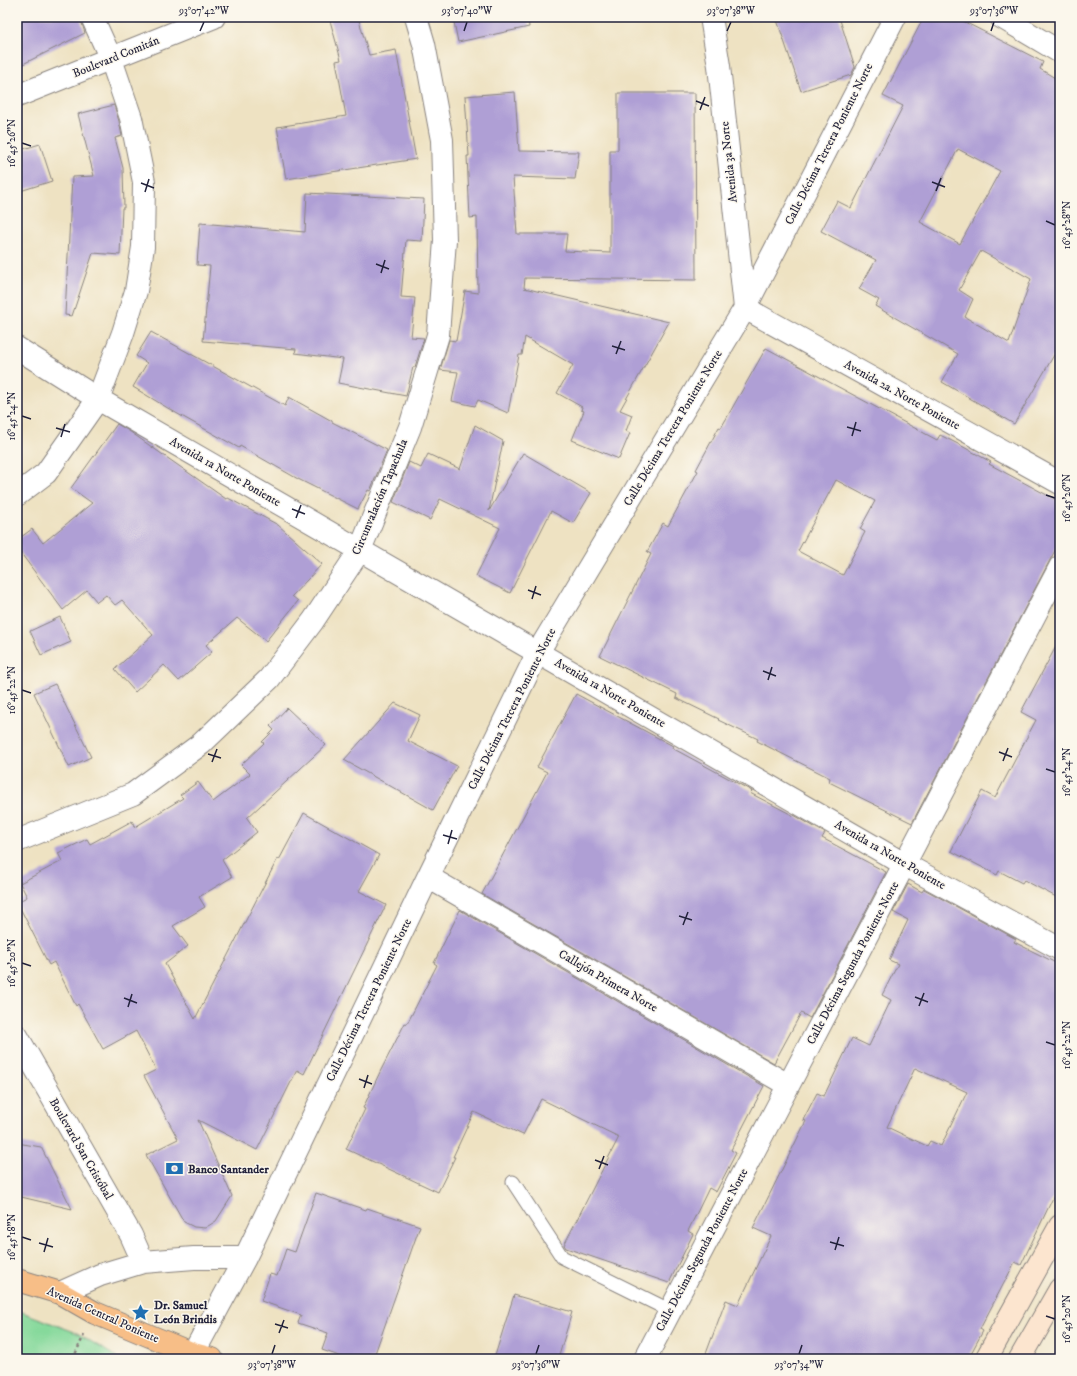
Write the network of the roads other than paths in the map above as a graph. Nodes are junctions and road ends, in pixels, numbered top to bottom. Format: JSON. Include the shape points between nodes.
{"nodes":[{"id":1,"x":92,"y":17,"type":"edge"},
{"id":2,"x":214,"y":17,"type":"edge"},
{"id":3,"x":416,"y":17,"type":"edge"},
{"id":4,"x":711,"y":17,"type":"edge"},
{"id":5,"x":895,"y":17,"type":"edge"},
{"id":6,"x":1001,"y":17,"type":"edge"},
{"id":7,"x":1060,"y":52,"type":"edge"},
{"id":8,"x":111,"y":59,"type":"junction"},
{"id":9,"x":17,"y":96,"type":"edge"},
{"id":10,"x":745,"y":308,"type":"junction"},
{"id":11,"x":17,"y":348,"type":"edge"},
{"id":12,"x":98,"y":399,"type":"junction"},
{"id":13,"x":1060,"y":483,"type":"edge"},
{"id":14,"x":17,"y":495,"type":"edge"},
{"id":15,"x":360,"y":550,"type":"junction"},
{"id":16,"x":1060,"y":567,"type":"edge"},
{"id":17,"x":538,"y":652,"type":"junction"},
{"id":18,"x":17,"y":841,"type":"edge"},
{"id":19,"x":904,"y":864,"type":"junction"},
{"id":20,"x":428,"y":877,"type":"junction"},
{"id":21,"x":1060,"y":949,"type":"edge"},
{"id":22,"x":17,"y":1036,"type":"edge"},
{"id":23,"x":788,"y":1086,"type":"junction"},
{"id":24,"x":513,"y":1182,"type":"dead end"},
{"id":25,"x":1060,"y":1226,"type":"edge"},
{"id":26,"x":245,"y":1258,"type":"junction"},
{"id":27,"x":143,"y":1262,"type":"junction"},
{"id":28,"x":17,"y":1280,"type":"edge"},
{"id":29,"x":1060,"y":1289,"type":"edge"},
{"id":30,"x":60,"y":1293,"type":"junction"},
{"id":31,"x":671,"y":1310,"type":"junction"},
{"id":32,"x":202,"y":1356,"type":"edge"},
{"id":33,"x":646,"y":1359,"type":"edge"},
{"id":34,"x":986,"y":1359,"type":"edge"},
{"id":35,"x":1020,"y":1359,"type":"edge"}],
"edges":[{"from":1,"to":8,"type":"street"},
{"from":2,"to":8,"type":"street","name":"Boulevard Comitán"},
{"from":3,"to":15,"type":"street","name":"Circunvalación Tapachula","via":[[424,44],[442,140],[445,240],[438,335],[410,427]]},
{"from":4,"to":10,"type":"street","name":"Avenida 3a Norte","via":[[719,66]]},
{"from":5,"to":10,"type":"street","name":"Calle Décima Tercera Poniente Norte"},
{"from":6,"to":7,"type":"street"},
{"from":8,"to":9,"type":"street","name":"Boulevard Comitán"},
{"from":8,"to":12,"type":"street","via":[[131,118],[144,182],[143,247],[136,291]]},
{"from":10,"to":13,"type":"street","name":"Avenida 2a. Norte Poniente"},
{"from":10,"to":17,"type":"street","name":"Calle Décima Tercera Poniente Norte"},
{"from":11,"to":12,"type":"street","name":"Avenida 1a Norte Poniente"},
{"from":12,"to":14,"type":"street","via":[[46,473]]},
{"from":12,"to":15,"type":"street","name":"Avenida 1a Norte Poniente"},
{"from":15,"to":17,"type":"street","name":"Avenida 1a Norte Poniente"},
{"from":15,"to":18,"type":"street","name":"Circunvalación Tapachula","via":[[313,621],[269,679],[201,744],[134,794]]},
{"from":16,"to":19,"type":"street","name":"Calle Décima Segunda Poniente Norte"},
{"from":17,"to":19,"type":"street","name":"Avenida 1a Norte Poniente"},
{"from":17,"to":20,"type":"street","name":"Calle Décima Tercera Poniente Norte"},
{"from":19,"to":21,"type":"street","name":"Avenida 1a Norte Poniente"},
{"from":19,"to":23,"type":"street","name":"Calle Décima Segunda Poniente Norte"},
{"from":20,"to":23,"type":"street","name":"Callejón Primera Norte"},
{"from":20,"to":26,"type":"street","name":"Calle Décima Tercera Poniente Norte"},
{"from":22,"to":27,"type":"street","name":"Boulevard San Cristóbal","via":[[131,1236]]},
{"from":23,"to":31,"type":"street","name":"Calle Décima Segunda Poniente Norte"},
{"from":24,"to":31,"type":"lane","via":[[562,1257]]},
{"from":25,"to":34,"type":"main road"},
{"from":26,"to":27,"type":"street"},
{"from":26,"to":32,"type":"street","name":"Calle Décima Tercera Poniente Norte"},
{"from":27,"to":30,"type":"street","via":[[100,1275]]},
{"from":28,"to":30,"type":"main road","name":"Avenida Central Poniente"},
{"from":29,"to":35,"type":"main road"},
{"from":30,"to":32,"type":"main road","name":"Avenida Central Poniente","via":[[95,1313]]},
{"from":31,"to":33,"type":"street","name":"Calle Décima Segunda Poniente Norte"}]}
